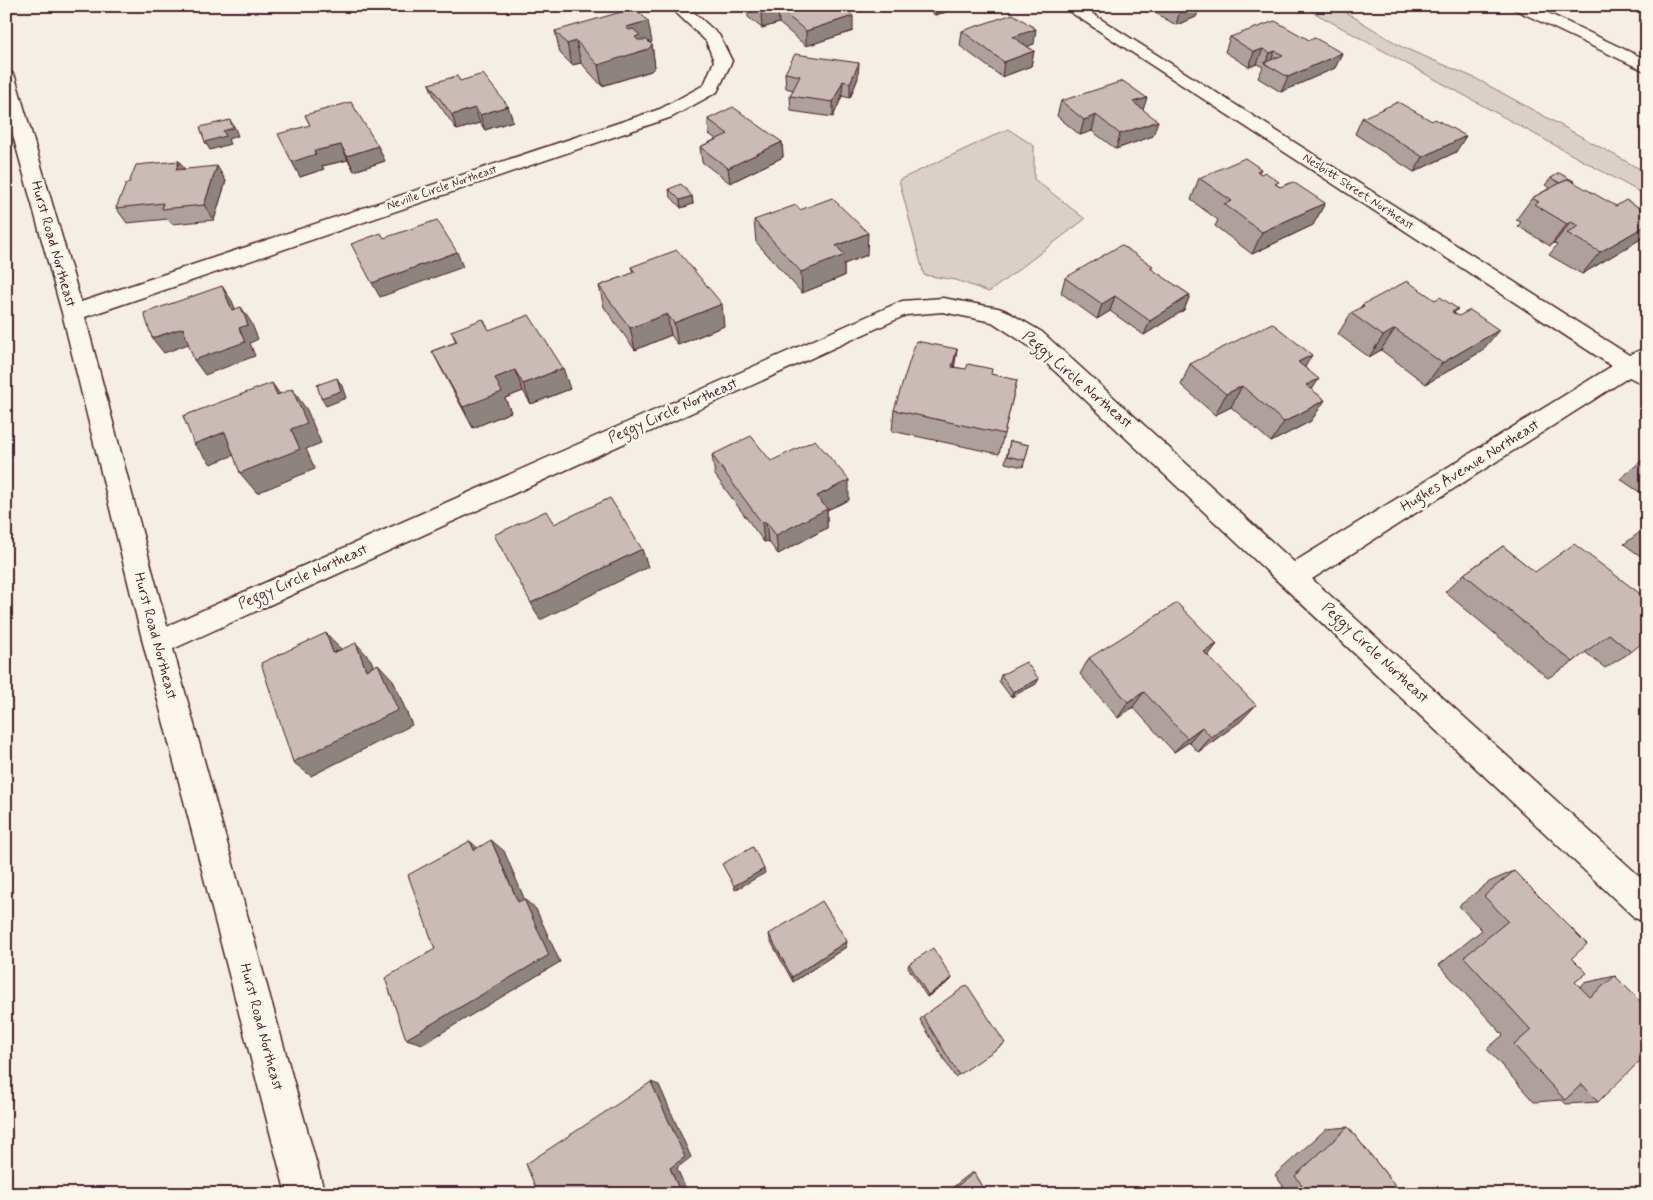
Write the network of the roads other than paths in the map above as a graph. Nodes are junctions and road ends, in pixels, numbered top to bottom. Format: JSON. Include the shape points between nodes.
{"nodes":[{"id":1,"x":677,"y":6,"type":"edge"},
{"id":2,"x":1069,"y":6,"type":"edge"},
{"id":3,"x":1520,"y":6,"type":"edge"},
{"id":4,"x":1647,"y":67,"type":"edge"},
{"id":5,"x":6,"y":77,"type":"edge"},
{"id":6,"x":73,"y":312,"type":"junction"},
{"id":7,"x":1641,"y":367,"type":"edge"},
{"id":8,"x":1294,"y":577,"type":"junction"},
{"id":9,"x":157,"y":643,"type":"junction"},
{"id":10,"x":1647,"y":906,"type":"edge"},
{"id":11,"x":306,"y":1194,"type":"edge"}],
"edges":[{"from":1,"to":6,"type":"street","name":"Neville Circle Northeast","via":[[713,39],[723,61],[711,88],[666,113]]},
{"from":2,"to":7,"type":"street","name":"Nesbitt Street Northeast"},
{"from":3,"to":4,"type":"street"},
{"from":5,"to":6,"type":"street","name":"Hurst Road Northeast"},
{"from":6,"to":9,"type":"street","name":"Hurst Road Northeast"},
{"from":7,"to":8,"type":"street","name":"Hughes Avenue Northeast"},
{"from":8,"to":9,"type":"street","name":"Peggy Circle Northeast","via":[[1034,338],[998,316],[943,305],[902,308]]},
{"from":8,"to":10,"type":"street","name":"Peggy Circle Northeast"},
{"from":9,"to":11,"type":"street","name":"Hurst Road Northeast"}]}
